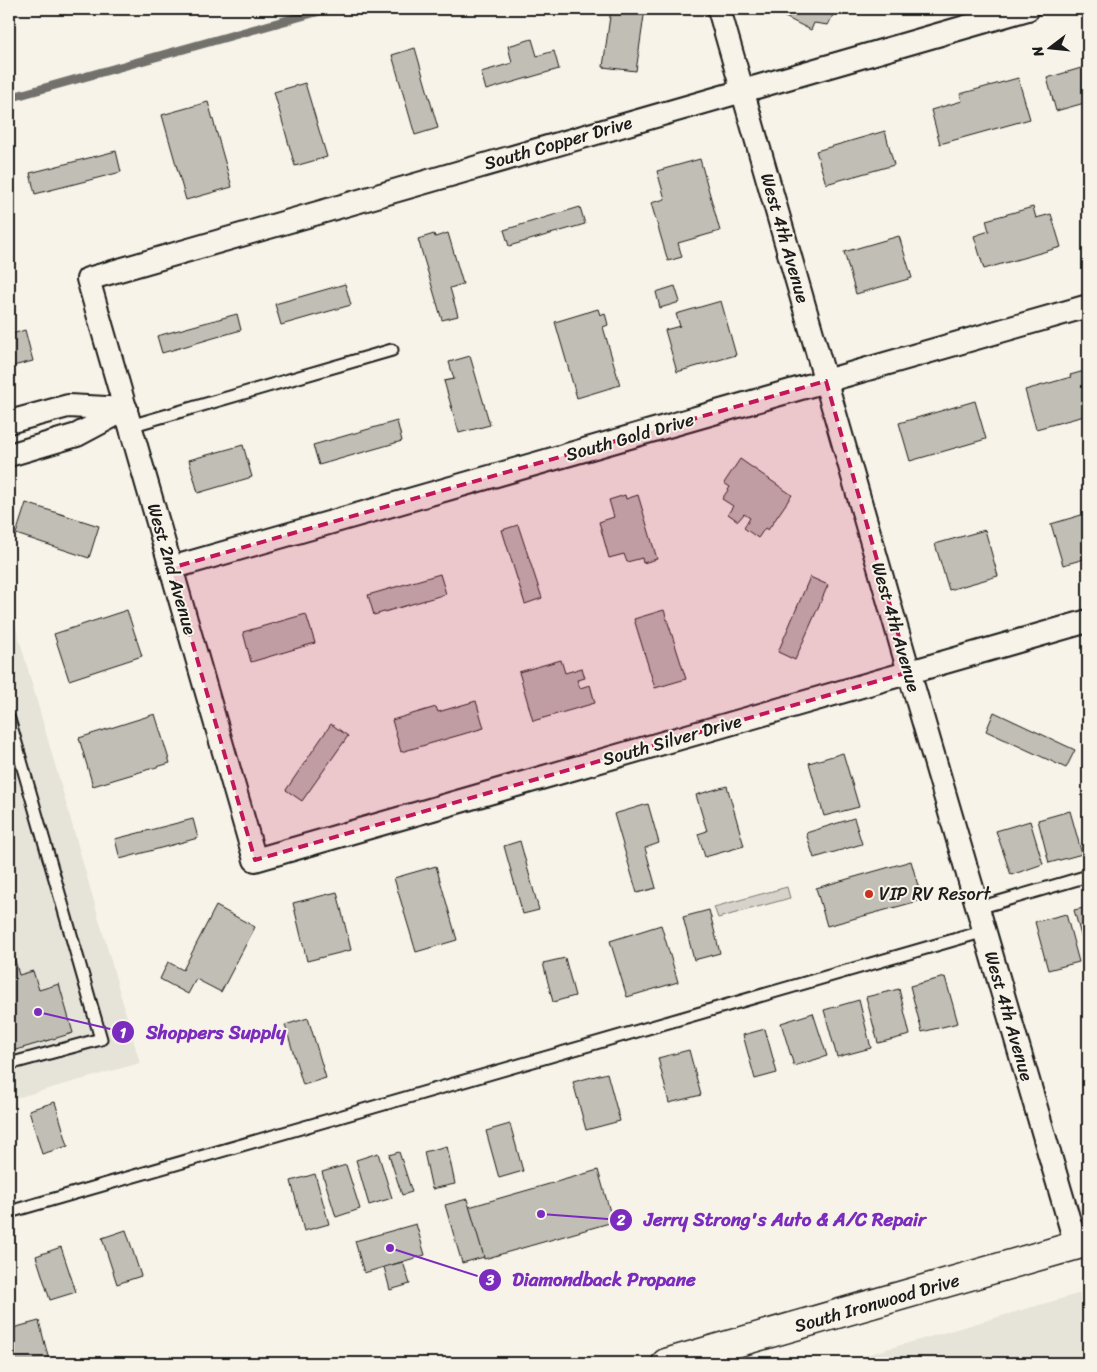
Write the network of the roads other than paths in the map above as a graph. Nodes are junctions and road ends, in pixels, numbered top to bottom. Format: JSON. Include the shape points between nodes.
{"nodes":[{"id":1,"x":719,"y":9,"type":"edge"},
{"id":2,"x":1028,"y":9,"type":"edge"},
{"id":3,"x":743,"y":90,"type":"junction"},
{"id":4,"x":88,"y":279,"type":"joint"},
{"id":5,"x":1088,"y":306,"type":"edge"},
{"id":6,"x":392,"y":350,"type":"dead end"},
{"id":7,"x":826,"y":381,"type":"junction"},
{"id":8,"x":128,"y":417,"type":"junction"},
{"id":9,"x":9,"y":422,"type":"edge"},
{"id":10,"x":9,"y":455,"type":"edge"},
{"id":11,"x":171,"y":568,"type":"junction"},
{"id":12,"x":1088,"y":621,"type":"edge"},
{"id":13,"x":909,"y":672,"type":"junction"},
{"id":14,"x":9,"y":719,"type":"edge"},
{"id":15,"x":255,"y":860,"type":"joint"},
{"id":16,"x":1088,"y":876,"type":"edge"},
{"id":17,"x":978,"y":908,"type":"junction"},
{"id":18,"x":985,"y":931,"type":"junction"},
{"id":19,"x":9,"y":1064,"type":"edge"},
{"id":20,"x":9,"y":1212,"type":"edge"},
{"id":21,"x":1082,"y":1244,"type":"edge"},
{"id":22,"x":666,"y":1363,"type":"edge"}],
"edges":[{"from":1,"to":3,"type":"street","name":"West 4th Avenue"},
{"from":2,"to":3,"type":"street","name":"South Copper Drive"},
{"from":3,"to":4,"type":"street","name":"South Copper Drive"},
{"from":3,"to":7,"type":"street","name":"West 4th Avenue"},
{"from":4,"to":8,"type":"street","name":"West 2nd Avenue"},
{"from":5,"to":7,"type":"street","name":"South Gold Drive"},
{"from":6,"to":8,"type":"lane"},
{"from":7,"to":11,"type":"street","name":"South Gold Drive"},
{"from":7,"to":13,"type":"street","name":"West 4th Avenue"},
{"from":8,"to":9,"type":"street","via":[[68,406]]},
{"from":8,"to":10,"type":"street","via":[[77,436]]},
{"from":8,"to":11,"type":"street","name":"West 2nd Avenue"},
{"from":11,"to":15,"type":"street","name":"West 2nd Avenue"},
{"from":12,"to":13,"type":"street","name":"South Silver Drive"},
{"from":13,"to":15,"type":"street","name":"South Silver Drive"},
{"from":13,"to":17,"type":"street","name":"West 4th Avenue"},
{"from":14,"to":19,"type":"lane","via":[[100,1039]]},
{"from":16,"to":17,"type":"lane"},
{"from":17,"to":18,"type":"street","name":"West 4th Avenue"},
{"from":18,"to":20,"type":"lane"},
{"from":18,"to":21,"type":"street","name":"West 4th Avenue"},
{"from":21,"to":22,"type":"main road","name":"South Ironwood Drive"}]}
